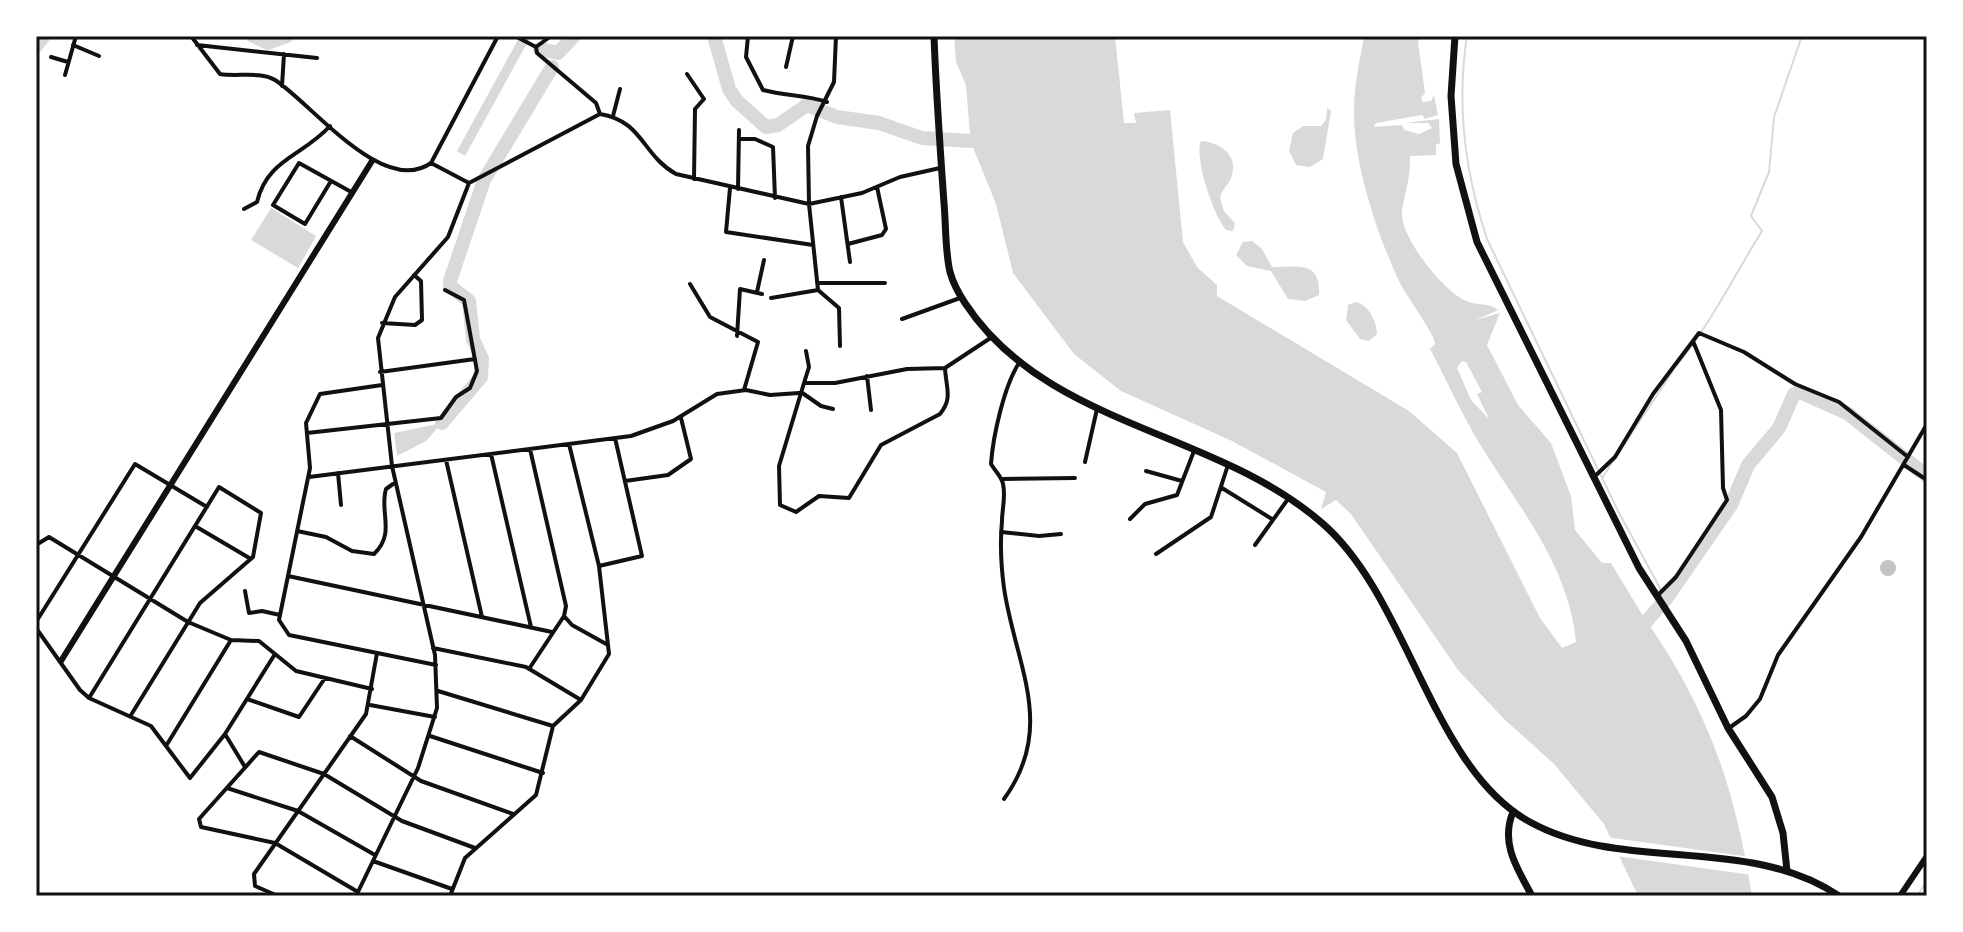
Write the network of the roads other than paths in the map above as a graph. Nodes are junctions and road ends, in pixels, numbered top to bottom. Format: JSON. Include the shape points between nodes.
{"nodes":[{"id":1,"x":76,"y":36,"type":"edge"},
{"id":2,"x":191,"y":36,"type":"edge"},
{"id":3,"x":498,"y":36,"type":"edge"},
{"id":4,"x":515,"y":36,"type":"edge"},
{"id":5,"x":551,"y":36,"type":"edge"},
{"id":6,"x":748,"y":36,"type":"edge"},
{"id":7,"x":793,"y":36,"type":"edge"},
{"id":8,"x":837,"y":36,"type":"edge"},
{"id":9,"x":934,"y":36,"type":"edge"},
{"id":10,"x":1455,"y":36,"type":"edge"},
{"id":11,"x":73,"y":45,"type":"junction"},
{"id":12,"x":197,"y":45,"type":"junction"},
{"id":13,"x":536,"y":47,"type":"junction"},
{"id":14,"x":284,"y":54,"type":"junction"},
{"id":15,"x":99,"y":56,"type":"dead end"},
{"id":16,"x":51,"y":57,"type":"dead end"},
{"id":17,"x":317,"y":58,"type":"dead end"},
{"id":18,"x":69,"y":62,"type":"junction"},
{"id":19,"x":786,"y":67,"type":"dead end"},
{"id":20,"x":687,"y":74,"type":"dead end"},
{"id":21,"x":65,"y":75,"type":"dead end"},
{"id":22,"x":282,"y":86,"type":"junction"},
{"id":23,"x":620,"y":89,"type":"dead end"},
{"id":24,"x":825,"y":104,"type":"junction"},
{"id":25,"x":600,"y":114,"type":"junction"},
{"id":26,"x":613,"y":116,"type":"junction"},
{"id":27,"x":330,"y":126,"type":"junction"},
{"id":28,"x":739,"y":130,"type":"dead end"},
{"id":29,"x":739,"y":139,"type":"junction"},
{"id":30,"x":372,"y":161,"type":"junction"},
{"id":31,"x":431,"y":163,"type":"junction"},
{"id":32,"x":942,"y":168,"type":"junction"},
{"id":33,"x":694,"y":180,"type":"junction"},
{"id":34,"x":331,"y":181,"type":"junction"},
{"id":35,"x":469,"y":183,"type":"junction"},
{"id":36,"x":877,"y":187,"type":"junction"},
{"id":37,"x":730,"y":188,"type":"junction"},
{"id":38,"x":738,"y":189,"type":"junction"},
{"id":39,"x":353,"y":193,"type":"junction"},
{"id":40,"x":841,"y":197,"type":"junction"},
{"id":41,"x":775,"y":198,"type":"junction"},
{"id":42,"x":809,"y":204,"type":"junction"},
{"id":43,"x":244,"y":209,"type":"dead end"},
{"id":44,"x":848,"y":244,"type":"junction"},
{"id":45,"x":813,"y":245,"type":"junction"},
{"id":46,"x":764,"y":260,"type":"dead end"},
{"id":47,"x":850,"y":262,"type":"dead end"},
{"id":48,"x":414,"y":275,"type":"junction"},
{"id":49,"x":817,"y":283,"type":"junction"},
{"id":50,"x":885,"y":283,"type":"dead end"},
{"id":51,"x":690,"y":284,"type":"dead end"},
{"id":52,"x":445,"y":290,"type":"dead end"},
{"id":53,"x":818,"y":290,"type":"junction"},
{"id":54,"x":771,"y":298,"type":"dead end"},
{"id":55,"x":962,"y":298,"type":"junction"},
{"id":56,"x":902,"y":319,"type":"dead end"},
{"id":57,"x":382,"y":323,"type":"junction"},
{"id":58,"x":737,"y":334,"type":"junction"},
{"id":59,"x":993,"y":337,"type":"junction"},
{"id":60,"x":1693,"y":341,"type":"junction"},
{"id":61,"x":840,"y":346,"type":"dead end"},
{"id":62,"x":806,"y":351,"type":"dead end"},
{"id":63,"x":475,"y":359,"type":"junction"},
{"id":64,"x":1019,"y":363,"type":"junction"},
{"id":65,"x":945,"y":368,"type":"junction"},
{"id":66,"x":380,"y":372,"type":"junction"},
{"id":67,"x":867,"y":376,"type":"junction"},
{"id":68,"x":804,"y":383,"type":"junction"},
{"id":69,"x":382,"y":385,"type":"junction"},
{"id":70,"x":744,"y":390,"type":"junction"},
{"id":71,"x":800,"y":393,"type":"junction"},
{"id":72,"x":1097,"y":406,"type":"junction"},
{"id":73,"x":833,"y":409,"type":"dead end"},
{"id":74,"x":871,"y":410,"type":"dead end"},
{"id":75,"x":680,"y":417,"type":"junction"},
{"id":76,"x":387,"y":424,"type":"junction"},
{"id":77,"x":1927,"y":424,"type":"edge"},
{"id":78,"x":307,"y":433,"type":"junction"},
{"id":79,"x":615,"y":438,"type":"junction"},
{"id":80,"x":569,"y":444,"type":"junction"},
{"id":81,"x":530,"y":449,"type":"junction"},
{"id":82,"x":1195,"y":449,"type":"junction"},
{"id":83,"x":491,"y":454,"type":"junction"},
{"id":84,"x":1908,"y":457,"type":"junction"},
{"id":85,"x":446,"y":460,"type":"junction"},
{"id":86,"x":1085,"y":462,"type":"dead end"},
{"id":87,"x":1229,"y":463,"type":"junction"},
{"id":88,"x":1904,"y":465,"type":"junction"},
{"id":89,"x":392,"y":466,"type":"junction"},
{"id":90,"x":1146,"y":471,"type":"dead end"},
{"id":91,"x":338,"y":473,"type":"junction"},
{"id":92,"x":309,"y":477,"type":"junction"},
{"id":93,"x":1075,"y":478,"type":"dead end"},
{"id":94,"x":1593,"y":478,"type":"junction"},
{"id":95,"x":1002,"y":479,"type":"junction"},
{"id":96,"x":1927,"y":480,"type":"edge"},
{"id":97,"x":625,"y":481,"type":"junction"},
{"id":98,"x":1182,"y":481,"type":"junction"},
{"id":99,"x":393,"y":484,"type":"dead end"},
{"id":100,"x":171,"y":485,"type":"junction"},
{"id":101,"x":1222,"y":488,"type":"junction"},
{"id":102,"x":1289,"y":497,"type":"junction"},
{"id":103,"x":341,"y":505,"type":"dead end"},
{"id":104,"x":207,"y":507,"type":"junction"},
{"id":105,"x":1130,"y":519,"type":"dead end"},
{"id":106,"x":1272,"y":519,"type":"junction"},
{"id":107,"x":195,"y":526,"type":"junction"},
{"id":108,"x":297,"y":531,"type":"junction"},
{"id":109,"x":1001,"y":532,"type":"junction"},
{"id":110,"x":1061,"y":534,"type":"dead end"},
{"id":111,"x":36,"y":545,"type":"edge"},
{"id":112,"x":1255,"y":545,"type":"dead end"},
{"id":113,"x":1156,"y":554,"type":"dead end"},
{"id":114,"x":78,"y":555,"type":"junction"},
{"id":115,"x":251,"y":559,"type":"junction"},
{"id":116,"x":599,"y":566,"type":"junction"},
{"id":117,"x":288,"y":576,"type":"junction"},
{"id":118,"x":114,"y":577,"type":"junction"},
{"id":119,"x":245,"y":591,"type":"dead end"},
{"id":120,"x":150,"y":599,"type":"junction"},
{"id":121,"x":1660,"y":602,"type":"junction"},
{"id":122,"x":423,"y":605,"type":"junction"},
{"id":123,"x":280,"y":615,"type":"junction"},
{"id":124,"x":564,"y":616,"type":"junction"},
{"id":125,"x":482,"y":617,"type":"junction"},
{"id":126,"x":188,"y":622,"type":"junction"},
{"id":127,"x":36,"y":625,"type":"edge"},
{"id":128,"x":531,"y":627,"type":"junction"},
{"id":129,"x":552,"y":632,"type":"junction"},
{"id":130,"x":231,"y":640,"type":"junction"},
{"id":131,"x":609,"y":646,"type":"junction"},
{"id":132,"x":433,"y":648,"type":"junction"},
{"id":133,"x":377,"y":653,"type":"junction"},
{"id":134,"x":275,"y":654,"type":"junction"},
{"id":135,"x":61,"y":661,"type":"junction"},
{"id":136,"x":436,"y":665,"type":"junction"},
{"id":137,"x":529,"y":669,"type":"junction"},
{"id":138,"x":325,"y":678,"type":"junction"},
{"id":139,"x":372,"y":689,"type":"junction"},
{"id":140,"x":438,"y":691,"type":"junction"},
{"id":141,"x":89,"y":698,"type":"junction"},
{"id":142,"x":247,"y":699,"type":"junction"},
{"id":143,"x":581,"y":700,"type":"junction"},
{"id":144,"x":370,"y":705,"type":"junction"},
{"id":145,"x":131,"y":715,"type":"junction"},
{"id":146,"x":435,"y":717,"type":"junction"},
{"id":147,"x":553,"y":726,"type":"junction"},
{"id":148,"x":1728,"y":728,"type":"junction"},
{"id":149,"x":225,"y":734,"type":"junction"},
{"id":150,"x":350,"y":736,"type":"junction"},
{"id":151,"x":430,"y":736,"type":"junction"},
{"id":152,"x":166,"y":746,"type":"junction"},
{"id":153,"x":245,"y":767,"type":"junction"},
{"id":154,"x":543,"y":773,"type":"junction"},
{"id":155,"x":324,"y":774,"type":"junction"},
{"id":156,"x":414,"y":775,"type":"junction"},
{"id":157,"x":227,"y":788,"type":"junction"},
{"id":158,"x":1004,"y":799,"type":"dead end"},
{"id":159,"x":298,"y":811,"type":"junction"},
{"id":160,"x":1513,"y":812,"type":"junction"},
{"id":161,"x":515,"y":814,"type":"junction"},
{"id":162,"x":394,"y":815,"type":"junction"},
{"id":163,"x":275,"y":843,"type":"junction"},
{"id":164,"x":475,"y":848,"type":"junction"},
{"id":165,"x":1927,"y":856,"type":"edge"},
{"id":166,"x":374,"y":858,"type":"junction"},
{"id":167,"x":1787,"y":871,"type":"junction"},
{"id":168,"x":452,"y":889,"type":"junction"},
{"id":169,"x":357,"y":894,"type":"edge"},
{"id":170,"x":278,"y":896,"type":"edge"},
{"id":171,"x":450,"y":896,"type":"edge"},
{"id":172,"x":1532,"y":896,"type":"edge"},
{"id":173,"x":1839,"y":896,"type":"edge"},
{"id":174,"x":1900,"y":896,"type":"edge"}],
"edges":[{"from":1,"to":11,"type":"street"},
{"from":2,"to":12,"type":"street"},
{"from":3,"to":31,"type":"street"},
{"from":4,"to":13,"type":"street"},
{"from":5,"to":13,"type":"street"},
{"from":6,"to":24,"type":"street","via":[[746,57],[763,90],[797,98],[807,95]]},
{"from":7,"to":19,"type":"street"},
{"from":8,"to":24,"type":"street","via":[[834,82]]},
{"from":9,"to":32,"type":"main road"},
{"from":10,"to":94,"type":"main road","via":[[1451,96],[1465,207]]},
{"from":11,"to":15,"type":"street"},
{"from":11,"to":18,"type":"street"},
{"from":12,"to":14,"type":"street"},
{"from":12,"to":22,"type":"street","via":[[220,74],[269,77]]},
{"from":13,"to":25,"type":"street","via":[[596,103]]},
{"from":14,"to":17,"type":"street"},
{"from":14,"to":22,"type":"street"},
{"from":16,"to":18,"type":"street"},
{"from":18,"to":21,"type":"street"},
{"from":20,"to":33,"type":"street","via":[[704,99],[695,109]]},
{"from":22,"to":27,"type":"street"},
{"from":23,"to":26,"type":"street"},
{"from":24,"to":42,"type":"street","via":[[808,146]]},
{"from":25,"to":26,"type":"street"},
{"from":25,"to":35,"type":"street"},
{"from":26,"to":33,"type":"street","via":[[633,127],[660,165]]},
{"from":27,"to":30,"type":"street"},
{"from":27,"to":43,"type":"street","via":[[265,177],[257,202]]},
{"from":28,"to":29,"type":"street"},
{"from":29,"to":38,"type":"street"},
{"from":29,"to":41,"type":"street","via":[[773,147]]},
{"from":30,"to":31,"type":"street","via":[[401,169]]},
{"from":30,"to":39,"type":"street"},
{"from":31,"to":35,"type":"street"},
{"from":32,"to":36,"type":"street"},
{"from":32,"to":55,"type":"main road","via":[[950,272]]},
{"from":33,"to":37,"type":"street"},
{"from":34,"to":34,"type":"street","via":[[299,163],[273,205],[305,224]]},
{"from":34,"to":39,"type":"street"},
{"from":35,"to":48,"type":"street","via":[[448,237]]},
{"from":36,"to":40,"type":"street"},
{"from":36,"to":44,"type":"street","via":[[886,229],[882,235]]},
{"from":37,"to":38,"type":"street"},
{"from":37,"to":45,"type":"street","via":[[726,232]]},
{"from":38,"to":41,"type":"street"},
{"from":39,"to":100,"type":"street"},
{"from":40,"to":42,"type":"street"},
{"from":40,"to":44,"type":"street"},
{"from":41,"to":42,"type":"street"},
{"from":42,"to":45,"type":"street"},
{"from":44,"to":47,"type":"street"},
{"from":45,"to":49,"type":"street"},
{"from":46,"to":58,"type":"street","via":[[760,293],[740,289]]},
{"from":48,"to":57,"type":"street"},
{"from":48,"to":57,"type":"street","via":[[421,281],[422,320],[415,325]]},
{"from":49,"to":50,"type":"street"},
{"from":49,"to":53,"type":"street"},
{"from":51,"to":58,"type":"street","via":[[706,313]]},
{"from":52,"to":63,"type":"street","via":[[464,300]]},
{"from":53,"to":54,"type":"street"},
{"from":53,"to":61,"type":"street","via":[[839,308]]},
{"from":55,"to":56,"type":"street"},
{"from":55,"to":59,"type":"main road"},
{"from":57,"to":66,"type":"street"},
{"from":58,"to":70,"type":"street","via":[[758,342]]},
{"from":59,"to":64,"type":"main road"},
{"from":59,"to":65,"type":"street"},
{"from":60,"to":84,"type":"street","via":[[1699,333],[1839,402]]},
{"from":60,"to":94,"type":"street","via":[[1615,457]]},
{"from":60,"to":121,"type":"street","via":[[1721,410],[1727,500]]},
{"from":62,"to":68,"type":"street"},
{"from":63,"to":66,"type":"street"},
{"from":63,"to":76,"type":"street","via":[[475,380],[441,418]]},
{"from":64,"to":72,"type":"main road","via":[[1049,385]]},
{"from":64,"to":95,"type":"street","via":[[1011,375],[992,453],[991,464]]},
{"from":65,"to":67,"type":"street"},
{"from":65,"to":71,"type":"street","via":[[950,396],[940,414],[881,445],[849,498],[819,496],[796,512],[780,505],[777,475]]},
{"from":66,"to":69,"type":"street"},
{"from":67,"to":68,"type":"street"},
{"from":67,"to":74,"type":"street"},
{"from":68,"to":71,"type":"street"},
{"from":69,"to":76,"type":"street"},
{"from":69,"to":78,"type":"street","via":[[320,394],[306,423]]},
{"from":70,"to":71,"type":"street"},
{"from":70,"to":75,"type":"street","via":[[717,394]]},
{"from":71,"to":73,"type":"street"},
{"from":72,"to":82,"type":"main road"},
{"from":72,"to":86,"type":"street"},
{"from":75,"to":79,"type":"street"},
{"from":75,"to":97,"type":"street","via":[[691,459],[668,475]]},
{"from":76,"to":78,"type":"street"},
{"from":76,"to":89,"type":"street"},
{"from":77,"to":84,"type":"street"},
{"from":78,"to":92,"type":"street"},
{"from":79,"to":80,"type":"street"},
{"from":79,"to":97,"type":"street"},
{"from":80,"to":81,"type":"street"},
{"from":80,"to":116,"type":"street"},
{"from":81,"to":83,"type":"street"},
{"from":81,"to":124,"type":"street"},
{"from":82,"to":87,"type":"main road"},
{"from":82,"to":98,"type":"street"},
{"from":83,"to":85,"type":"street"},
{"from":83,"to":128,"type":"street"},
{"from":84,"to":88,"type":"street"},
{"from":85,"to":89,"type":"street"},
{"from":85,"to":125,"type":"street"},
{"from":87,"to":101,"type":"street"},
{"from":87,"to":102,"type":"main road"},
{"from":88,"to":96,"type":"street"},
{"from":88,"to":148,"type":"street","via":[[1861,537],[1785,644],[1760,699]]},
{"from":89,"to":91,"type":"street"},
{"from":89,"to":122,"type":"street"},
{"from":90,"to":98,"type":"street"},
{"from":91,"to":92,"type":"street"},
{"from":91,"to":103,"type":"street"},
{"from":92,"to":108,"type":"street"},
{"from":93,"to":95,"type":"street"},
{"from":94,"to":121,"type":"main road"},
{"from":95,"to":109,"type":"street"},
{"from":97,"to":116,"type":"street","via":[[642,556]]},
{"from":98,"to":105,"type":"street","via":[[1177,495],[1145,504]]},
{"from":99,"to":108,"type":"street","via":[[383,497],[387,527],[374,554]]},
{"from":100,"to":104,"type":"street"},
{"from":100,"to":114,"type":"street","via":[[135,464]]},
{"from":100,"to":118,"type":"street"},
{"from":101,"to":106,"type":"street"},
{"from":101,"to":113,"type":"street","via":[[1211,517]]},
{"from":102,"to":106,"type":"street"},
{"from":102,"to":160,"type":"main road","via":[[1347,550],[1391,619],[1468,762]]},
{"from":104,"to":107,"type":"street"},
{"from":104,"to":115,"type":"street","via":[[219,487],[261,513]]},
{"from":106,"to":112,"type":"street"},
{"from":107,"to":115,"type":"street"},
{"from":107,"to":120,"type":"street"},
{"from":108,"to":117,"type":"street"},
{"from":109,"to":110,"type":"street"},
{"from":109,"to":158,"type":"street","via":[[1004,590],[1027,676],[1030,712],[1027,748],[1017,781]]},
{"from":111,"to":114,"type":"street","via":[[49,537]]},
{"from":114,"to":118,"type":"street"},
{"from":114,"to":127,"type":"street"},
{"from":115,"to":126,"type":"street","via":[[200,603]]},
{"from":116,"to":131,"type":"street"},
{"from":117,"to":122,"type":"street"},
{"from":117,"to":123,"type":"street"},
{"from":118,"to":120,"type":"street"},
{"from":118,"to":135,"type":"street"},
{"from":119,"to":123,"type":"street","via":[[249,613]]},
{"from":120,"to":126,"type":"street"},
{"from":120,"to":141,"type":"street"},
{"from":121,"to":148,"type":"main road","via":[[1686,641]]},
{"from":122,"to":125,"type":"street"},
{"from":122,"to":132,"type":"street"},
{"from":123,"to":133,"type":"street","via":[[289,635]]},
{"from":124,"to":129,"type":"street"},
{"from":124,"to":131,"type":"street"},
{"from":125,"to":128,"type":"street"},
{"from":126,"to":130,"type":"street"},
{"from":126,"to":145,"type":"street"},
{"from":127,"to":135,"type":"street"},
{"from":128,"to":129,"type":"street"},
{"from":129,"to":137,"type":"street"},
{"from":130,"to":134,"type":"street","via":[[259,641]]},
{"from":130,"to":152,"type":"street"},
{"from":131,"to":143,"type":"street"},
{"from":132,"to":136,"type":"street"},
{"from":132,"to":137,"type":"street"},
{"from":133,"to":136,"type":"street"},
{"from":133,"to":139,"type":"street"},
{"from":134,"to":138,"type":"street","via":[[296,671]]},
{"from":134,"to":142,"type":"street"},
{"from":135,"to":141,"type":"street"},
{"from":136,"to":140,"type":"street"},
{"from":137,"to":143,"type":"street"},
{"from":138,"to":139,"type":"street"},
{"from":138,"to":142,"type":"street","via":[[299,717]]},
{"from":139,"to":144,"type":"street"},
{"from":140,"to":146,"type":"street"},
{"from":140,"to":147,"type":"street"},
{"from":141,"to":145,"type":"street"},
{"from":142,"to":149,"type":"street"},
{"from":143,"to":147,"type":"street"},
{"from":144,"to":146,"type":"street"},
{"from":144,"to":150,"type":"street"},
{"from":145,"to":152,"type":"street","via":[[151,726]]},
{"from":146,"to":151,"type":"street"},
{"from":147,"to":154,"type":"street"},
{"from":148,"to":167,"type":"main road","via":[[1772,797]]},
{"from":149,"to":152,"type":"street","via":[[190,778]]},
{"from":149,"to":153,"type":"street"},
{"from":150,"to":155,"type":"street"},
{"from":150,"to":156,"type":"street"},
{"from":151,"to":154,"type":"street"},
{"from":151,"to":156,"type":"street"},
{"from":153,"to":155,"type":"street","via":[[259,752]]},
{"from":153,"to":157,"type":"street"},
{"from":154,"to":161,"type":"street","via":[[536,795]]},
{"from":155,"to":159,"type":"street"},
{"from":155,"to":162,"type":"street"},
{"from":156,"to":161,"type":"street"},
{"from":156,"to":162,"type":"street"},
{"from":157,"to":159,"type":"street"},
{"from":157,"to":163,"type":"street","via":[[199,819],[201,827]]},
{"from":159,"to":163,"type":"street"},
{"from":159,"to":166,"type":"street"},
{"from":160,"to":167,"type":"main road","via":[[1569,838]]},
{"from":160,"to":172,"type":"main road","via":[[1508,842]]},
{"from":161,"to":164,"type":"street"},
{"from":162,"to":164,"type":"street"},
{"from":162,"to":166,"type":"street"},
{"from":163,"to":169,"type":"street"},
{"from":163,"to":170,"type":"street","via":[[254,874],[255,886]]},
{"from":164,"to":168,"type":"street","via":[[459,868]]},
{"from":165,"to":174,"type":"street"},
{"from":166,"to":168,"type":"street"},
{"from":166,"to":169,"type":"street"},
{"from":167,"to":173,"type":"main road"},
{"from":168,"to":171,"type":"street"}]}
